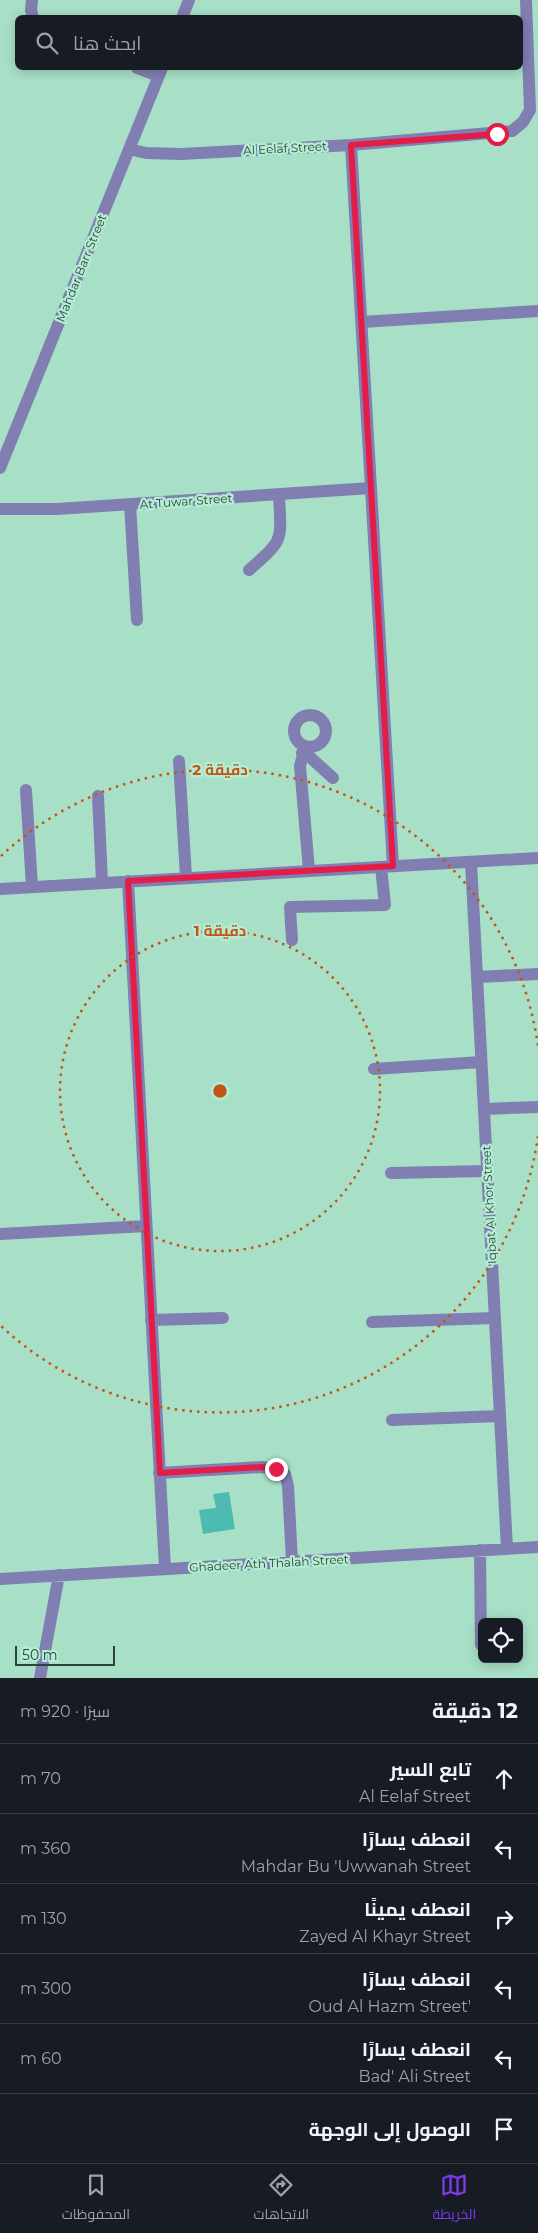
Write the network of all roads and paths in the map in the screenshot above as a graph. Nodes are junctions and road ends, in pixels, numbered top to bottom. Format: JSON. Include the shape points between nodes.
{"nodes":[{"id":1,"x":32,"y":0,"type":"edge"},
{"id":2,"x":189,"y":0,"type":"edge"},
{"id":3,"x":526,"y":0,"type":"edge"},
{"id":4,"x":32,"y":15,"type":"edge"},
{"id":5,"x":183,"y":15,"type":"edge"},
{"id":6,"x":160,"y":72,"type":"edge"},
{"id":7,"x":351,"y":145,"type":"junction"},
{"id":8,"x":130,"y":149,"type":"junction"},
{"id":9,"x":538,"y":311,"type":"edge"},
{"id":10,"x":362,"y":322,"type":"junction"},
{"id":11,"x":0,"y":468,"type":"edge"},
{"id":12,"x":371,"y":488,"type":"junction"},
{"id":13,"x":278,"y":495,"type":"junction"},
{"id":14,"x":130,"y":504,"type":"junction"},
{"id":15,"x":0,"y":509,"type":"edge"},
{"id":16,"x":249,"y":570,"type":"dead end"},
{"id":17,"x":137,"y":620,"type":"dead end"},
{"id":18,"x":179,"y":761,"type":"dead end"},
{"id":19,"x":333,"y":778,"type":"dead end"},
{"id":20,"x":26,"y":790,"type":"dead end"},
{"id":21,"x":98,"y":796,"type":"dead end"},
{"id":22,"x":538,"y":858,"type":"edge"},
{"id":23,"x":471,"y":862,"type":"junction"},
{"id":24,"x":387,"y":867,"type":"junction"},
{"id":25,"x":309,"y":870,"type":"junction"},
{"id":26,"x":186,"y":877,"type":"junction"},
{"id":27,"x":128,"y":881,"type":"junction"},
{"id":28,"x":102,"y":882,"type":"junction"},
{"id":29,"x":32,"y":887,"type":"junction"},
{"id":30,"x":0,"y":889,"type":"edge"},
{"id":31,"x":292,"y":940,"type":"dead end"},
{"id":32,"x":538,"y":974,"type":"edge"},
{"id":33,"x":477,"y":977,"type":"junction"},
{"id":34,"x":481,"y":1062,"type":"junction"},
{"id":35,"x":374,"y":1070,"type":"dead end"},
{"id":36,"x":538,"y":1108,"type":"edge"},
{"id":37,"x":484,"y":1110,"type":"junction"},
{"id":38,"x":487,"y":1171,"type":"junction"},
{"id":39,"x":391,"y":1173,"type":"dead end"},
{"id":40,"x":146,"y":1226,"type":"junction"},
{"id":41,"x":0,"y":1234,"type":"edge"},
{"id":42,"x":223,"y":1318,"type":"dead end"},
{"id":43,"x":495,"y":1318,"type":"junction"},
{"id":44,"x":151,"y":1320,"type":"junction"},
{"id":45,"x":372,"y":1322,"type":"dead end"},
{"id":46,"x":500,"y":1416,"type":"junction"},
{"id":47,"x":392,"y":1420,"type":"dead end"},
{"id":48,"x":160,"y":1473,"type":"junction"},
{"id":49,"x":538,"y":1547,"type":"edge"},
{"id":50,"x":507,"y":1549,"type":"junction"},
{"id":51,"x":480,"y":1550,"type":"junction"},
{"id":52,"x":292,"y":1561,"type":"junction"},
{"id":53,"x":164,"y":1569,"type":"junction"},
{"id":54,"x":59,"y":1575,"type":"junction"},
{"id":55,"x":0,"y":1579,"type":"edge"},
{"id":56,"x":480,"y":1618,"type":"edge"},
{"id":57,"x":40,"y":1678,"type":"edge"}],
"edges":[{"from":1,"to":4,"type":"street"},
{"from":2,"to":5,"type":"street"},
{"from":3,"to":7,"type":"street","name":"Al Eelaf Street","via":[[531,95],[530,110],[523,122],[512,131],[497,134]]},
{"from":6,"to":8,"type":"street","name":"Mahdar Barr Street"},
{"from":7,"to":8,"type":"street","name":"Al Eelaf Street","via":[[161,155]]},
{"from":7,"to":10,"type":"street"},
{"from":8,"to":11,"type":"street","name":"Mahdar Barr Street"},
{"from":9,"to":10,"type":"street"},
{"from":10,"to":12,"type":"street"},
{"from":12,"to":13,"type":"street","name":"At Tuwar Street"},
{"from":12,"to":24,"type":"street"},
{"from":13,"to":14,"type":"street","name":"At Tuwar Street"},
{"from":13,"to":16,"type":"street","via":[[280,537],[273,549]]},
{"from":14,"to":15,"type":"street","name":"At Tuwar Street"},
{"from":14,"to":17,"type":"street"},
{"from":18,"to":26,"type":"street"},
{"from":19,"to":25,"type":"street","via":[[303,750],[300,766]]},
{"from":20,"to":29,"type":"street"},
{"from":21,"to":28,"type":"street"},
{"from":22,"to":23,"type":"street"},
{"from":23,"to":24,"type":"street"},
{"from":23,"to":33,"type":"street","name":"'Iqbat Al Khor Street"},
{"from":24,"to":25,"type":"street"},
{"from":24,"to":31,"type":"street","via":[[385,905],[290,907]]},
{"from":25,"to":26,"type":"street"},
{"from":26,"to":27,"type":"street"},
{"from":27,"to":28,"type":"street"},
{"from":27,"to":40,"type":"street"},
{"from":28,"to":29,"type":"street"},
{"from":29,"to":30,"type":"street"},
{"from":32,"to":33,"type":"street"},
{"from":33,"to":34,"type":"street","name":"'Iqbat Al Khor Street"},
{"from":34,"to":35,"type":"street"},
{"from":34,"to":37,"type":"street","name":"'Iqbat Al Khor Street"},
{"from":36,"to":37,"type":"street"},
{"from":37,"to":38,"type":"street","name":"'Iqbat Al Khor Street"},
{"from":38,"to":39,"type":"street"},
{"from":38,"to":43,"type":"street","name":"'Iqbat Al Khor Street"},
{"from":40,"to":41,"type":"street"},
{"from":40,"to":44,"type":"street"},
{"from":42,"to":44,"type":"street"},
{"from":43,"to":45,"type":"street"},
{"from":43,"to":46,"type":"street","name":"'Iqbat Al Khor Street"},
{"from":44,"to":48,"type":"street"},
{"from":46,"to":47,"type":"street"},
{"from":46,"to":50,"type":"street","name":"'Iqbat Al Khor Street"},
{"from":48,"to":52,"type":"street","via":[[262,1467],[285,1474]]},
{"from":48,"to":53,"type":"street"},
{"from":49,"to":50,"type":"street","name":"Ghadeer Ath Thalah Street"},
{"from":50,"to":51,"type":"street","name":"Ghadeer Ath Thalah Street"},
{"from":51,"to":52,"type":"street","name":"Ghadeer Ath Thalah Street"},
{"from":51,"to":56,"type":"street"},
{"from":52,"to":53,"type":"street","name":"Ghadeer Ath Thalah Street"},
{"from":53,"to":54,"type":"street","name":"Ghadeer Ath Thalah Street"},
{"from":54,"to":55,"type":"street","name":"Ghadeer Ath Thalah Street"},
{"from":54,"to":57,"type":"street"}]}
